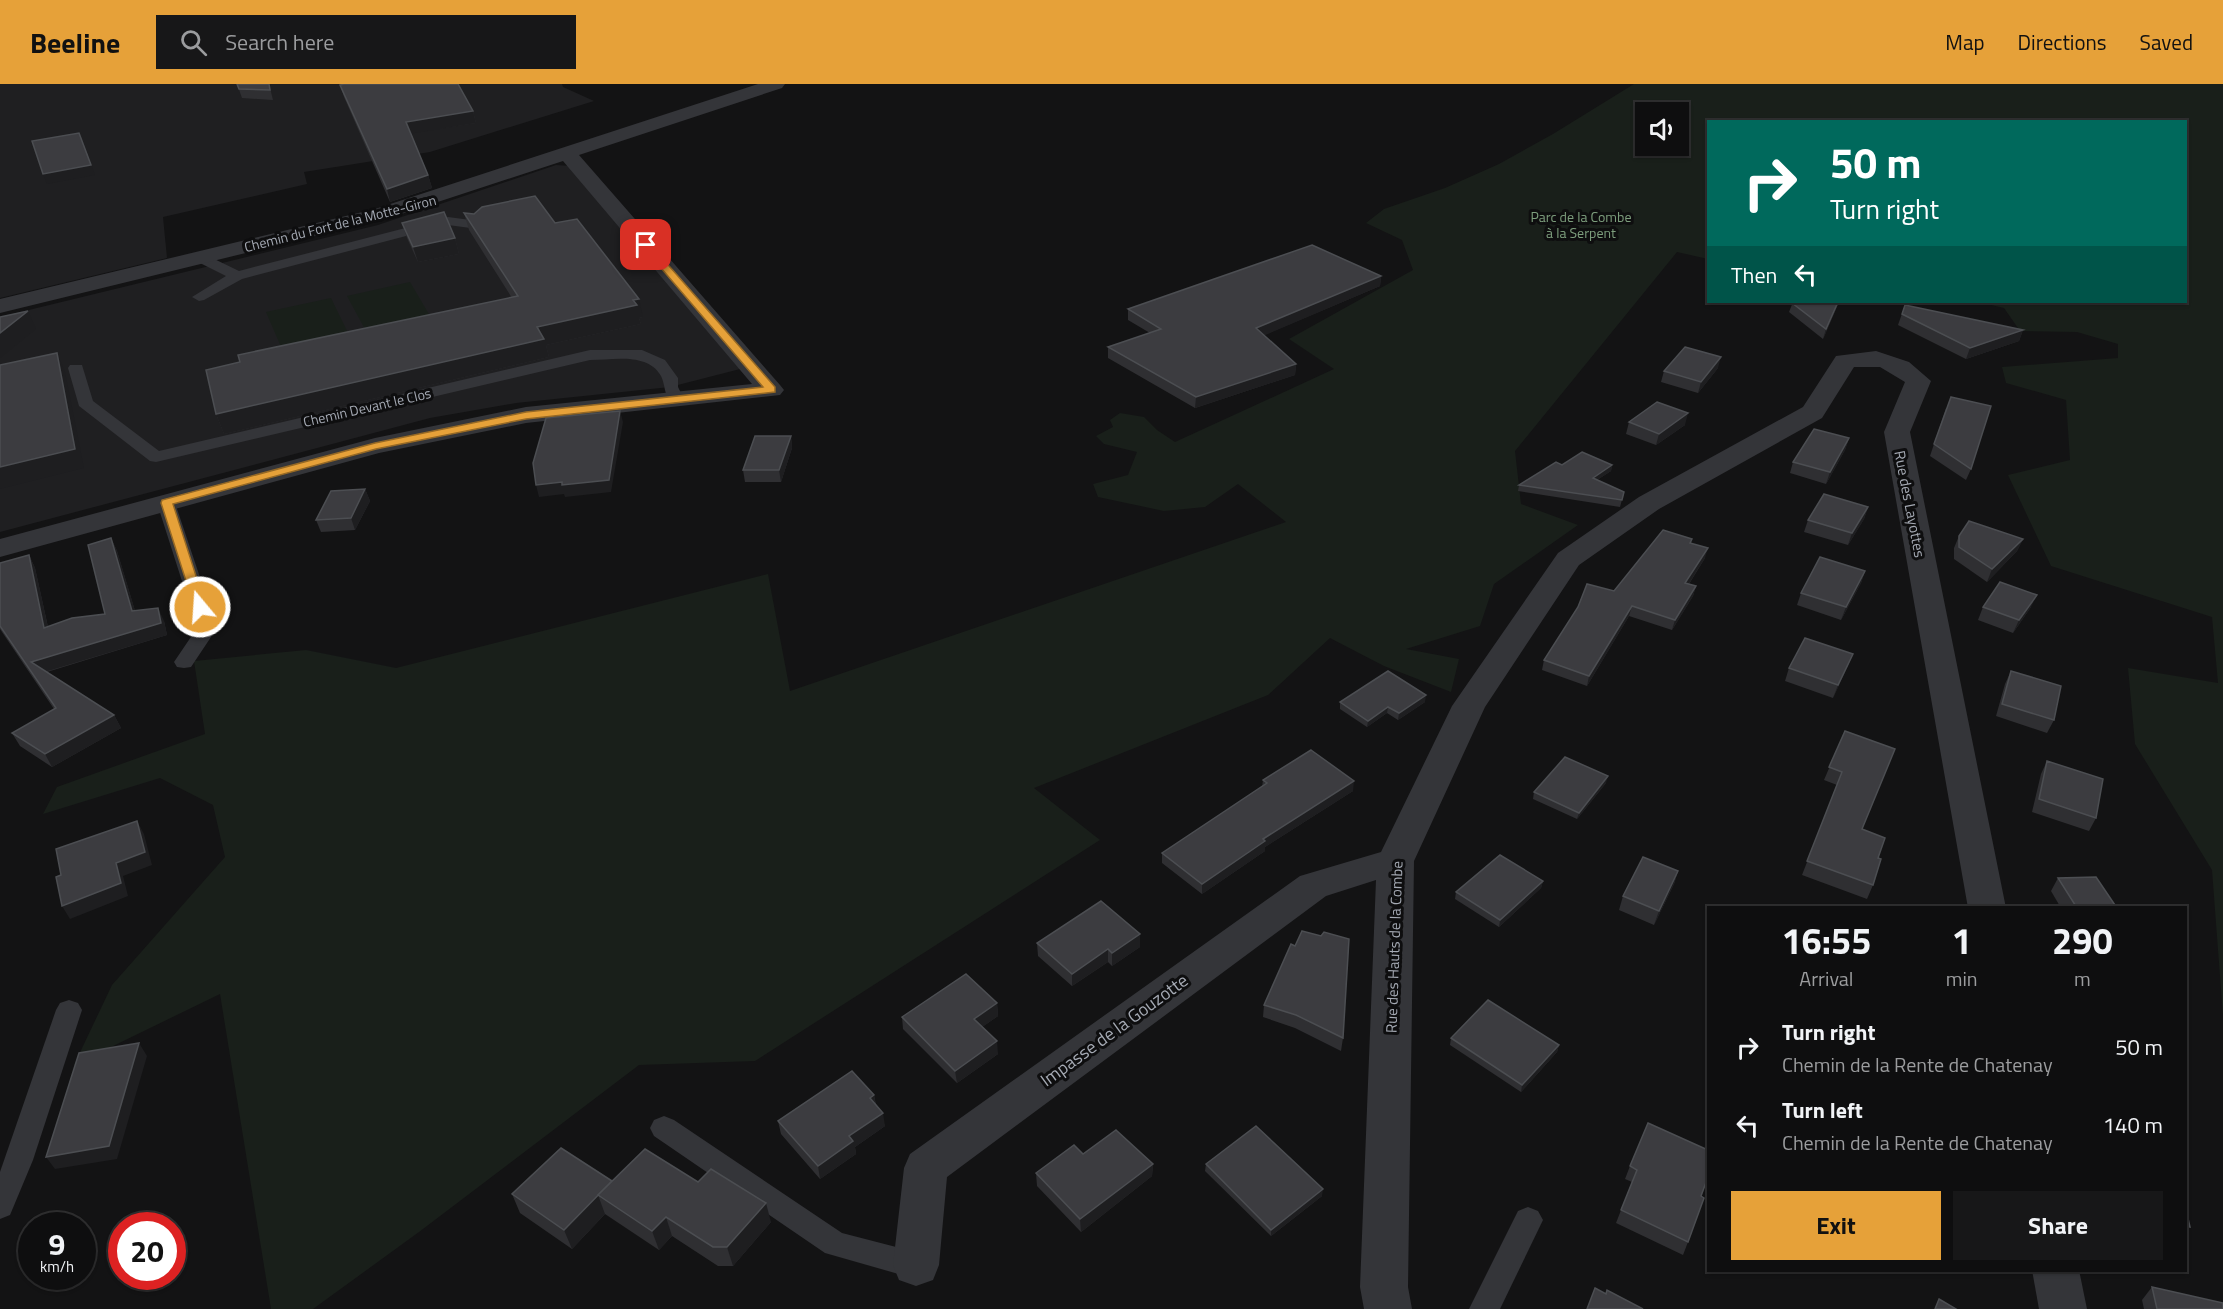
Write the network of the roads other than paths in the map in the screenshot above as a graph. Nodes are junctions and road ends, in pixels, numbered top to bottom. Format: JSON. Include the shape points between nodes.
{"nodes":[{"id":1,"x":776,"y":84,"type":"edge"},
{"id":2,"x":568,"y":154,"type":"junction"},
{"id":3,"x":478,"y":225,"type":"edge"},
{"id":4,"x":201,"y":258,"type":"junction"},
{"id":5,"x":237,"y":276,"type":"junction"},
{"id":6,"x":199,"y":297,"type":"dead end"},
{"id":7,"x":0,"y":306,"type":"edge"},
{"id":8,"x":76,"y":368,"type":"dead end"},
{"id":9,"x":676,"y":399,"type":"junction"},
{"id":10,"x":166,"y":503,"type":"junction"},
{"id":11,"x":0,"y":548,"type":"edge"},
{"id":12,"x":1568,"y":559,"type":"joint"},
{"id":13,"x":184,"y":662,"type":"dead end"},
{"id":14,"x":1395,"y":861,"type":"junction"},
{"id":15,"x":1987,"y":906,"type":"edge"},
{"id":16,"x":69,"y":1010,"type":"dead end"},
{"id":17,"x":664,"y":1128,"type":"dead end"},
{"id":18,"x":0,"y":1206,"type":"edge"},
{"id":19,"x":1528,"y":1220,"type":"dead end"},
{"id":20,"x":916,"y":1265,"type":"joint"},
{"id":21,"x":2055,"y":1272,"type":"edge"},
{"id":22,"x":1388,"y":1309,"type":"edge"},
{"id":23,"x":1484,"y":1309,"type":"edge"},
{"id":24,"x":2062,"y":1309,"type":"edge"}],
"edges":[{"from":1,"to":2,"type":"street","name":"Chemin du Fort de la Motte-Giron"},
{"from":2,"to":4,"type":"street","name":"Chemin du Fort de la Motte-Giron","via":[[382,214]]},
{"from":2,"to":9,"type":"street","via":[[771,390]]},
{"from":3,"to":5,"type":"lane","via":[[447,221]]},
{"from":4,"to":5,"type":"lane"},
{"from":4,"to":7,"type":"street","name":"Chemin du Fort de la Motte-Giron"},
{"from":5,"to":6,"type":"lane"},
{"from":8,"to":9,"type":"lane","name":"Chemin Devant le Clos","via":[[85,403],[156,457],[590,355],[642,355],[659,363],[670,378]]},
{"from":9,"to":10,"type":"street","via":[[526,416],[398,441]]},
{"from":10,"to":11,"type":"street"},
{"from":10,"to":13,"type":"lane","via":[[207,628]]},
{"from":12,"to":14,"type":"street","name":"Rue des Hauts de la Combe","via":[[1469,706]]},
{"from":12,"to":15,"type":"street","name":"Rue des Layottes","via":[[1649,502],[1813,412],[1845,361],[1870,357],[1901,365],[1918,381],[1897,432]]},
{"from":14,"to":20,"type":"street","name":"Impasse de la Gouzotte","via":[[1313,886],[926,1168]]},
{"from":14,"to":22,"type":"street","name":"Rue des Hauts de la Combe","via":[[1384,1287]]},
{"from":16,"to":18,"type":"lane"},
{"from":17,"to":20,"type":"lane","via":[[835,1244]]},
{"from":19,"to":23,"type":"lane"},
{"from":21,"to":24,"type":"street"}]}
